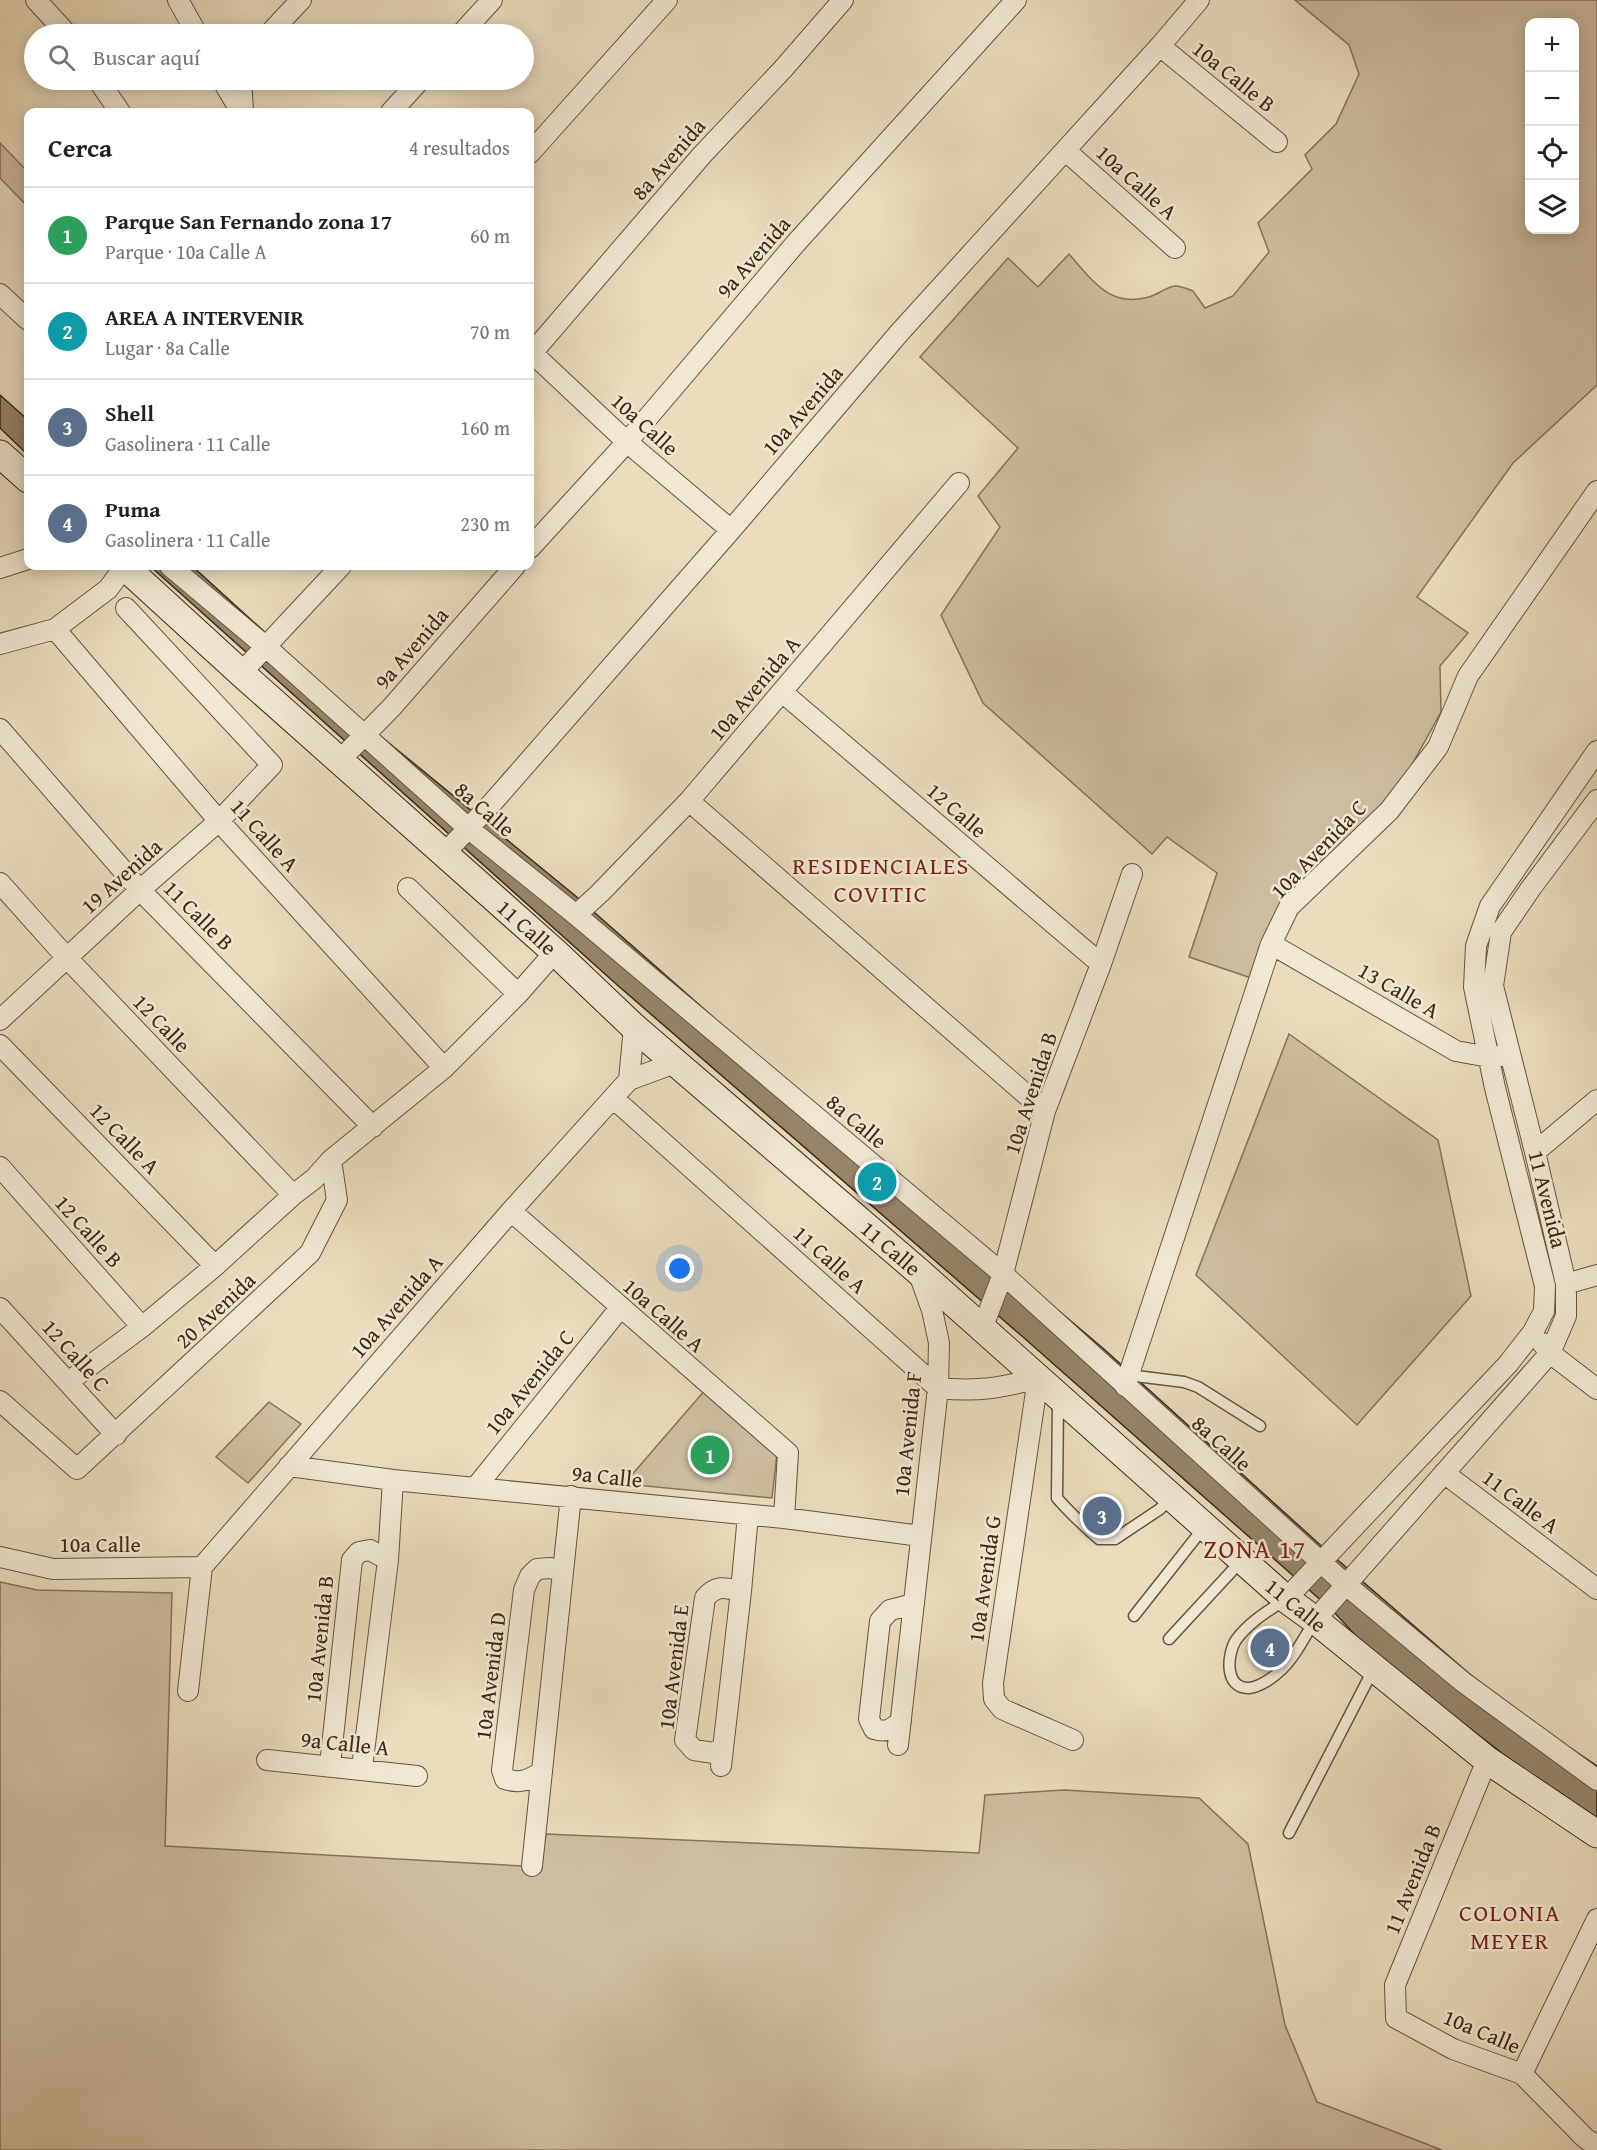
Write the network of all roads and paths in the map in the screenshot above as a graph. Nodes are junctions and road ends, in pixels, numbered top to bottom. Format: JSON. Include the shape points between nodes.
{"nodes":[{"id":1,"x":36,"y":0,"type":"edge"},
{"id":2,"x":177,"y":0,"type":"edge"},
{"id":3,"x":301,"y":0,"type":"edge"},
{"id":4,"x":492,"y":0,"type":"edge"},
{"id":5,"x":667,"y":0,"type":"edge"},
{"id":6,"x":843,"y":0,"type":"edge"},
{"id":7,"x":1016,"y":0,"type":"edge"},
{"id":8,"x":1199,"y":0,"type":"edge"},
{"id":9,"x":58,"y":24,"type":"edge"},
{"id":10,"x":191,"y":24,"type":"edge"},
{"id":11,"x":278,"y":24,"type":"edge"},
{"id":12,"x":470,"y":24,"type":"edge"},
{"id":13,"x":1160,"y":46,"type":"junction"},
{"id":14,"x":105,"y":90,"type":"edge"},
{"id":15,"x":228,"y":90,"type":"edge"},
{"id":16,"x":241,"y":90,"type":"edge"},
{"id":17,"x":411,"y":90,"type":"edge"},
{"id":18,"x":117,"y":108,"type":"edge"},
{"id":19,"x":240,"y":108,"type":"edge"},
{"id":20,"x":242,"y":108,"type":"edge"},
{"id":21,"x":395,"y":108,"type":"edge"},
{"id":22,"x":1277,"y":142,"type":"dead end"},
{"id":23,"x":534,"y":149,"type":"edge"},
{"id":24,"x":1066,"y":151,"type":"junction"},
{"id":25,"x":1175,"y":248,"type":"dead end"},
{"id":26,"x":0,"y":294,"type":"edge"},
{"id":27,"x":24,"y":316,"type":"edge"},
{"id":28,"x":534,"y":349,"type":"edge"},
{"id":29,"x":534,"y":355,"type":"edge"},
{"id":30,"x":627,"y":442,"type":"junction"},
{"id":31,"x":0,"y":453,"type":"edge"},
{"id":32,"x":24,"y":475,"type":"edge"},
{"id":33,"x":959,"y":483,"type":"dead end"},
{"id":34,"x":1597,"y":492,"type":"edge"},
{"id":35,"x":730,"y":530,"type":"junction"},
{"id":36,"x":534,"y":541,"type":"edge"},
{"id":37,"x":24,"y":561,"type":"edge"},
{"id":38,"x":0,"y":568,"type":"edge"},
{"id":39,"x":122,"y":570,"type":"edge"},
{"id":40,"x":129,"y":570,"type":"edge"},
{"id":41,"x":175,"y":570,"type":"edge"},
{"id":42,"x":337,"y":570,"type":"edge"},
{"id":43,"x":511,"y":570,"type":"edge"},
{"id":44,"x":126,"y":608,"type":"dead end"},
{"id":45,"x":55,"y":629,"type":"junction"},
{"id":46,"x":0,"y":644,"type":"edge"},
{"id":47,"x":265,"y":646,"type":"junction"},
{"id":48,"x":241,"y":673,"type":"junction"},
{"id":49,"x":782,"y":692,"type":"junction"},
{"id":50,"x":0,"y":729,"type":"edge"},
{"id":51,"x":364,"y":735,"type":"junction"},
{"id":52,"x":340,"y":760,"type":"junction"},
{"id":53,"x":1594,"y":762,"type":"edge"},
{"id":54,"x":1597,"y":800,"type":"edge"},
{"id":55,"x":689,"y":801,"type":"junction"},
{"id":56,"x":219,"y":821,"type":"junction"},
{"id":57,"x":468,"y":828,"type":"junction"},
{"id":58,"x":445,"y":853,"type":"junction"},
{"id":59,"x":1132,"y":874,"type":"dead end"},
{"id":60,"x":0,"y":883,"type":"edge"},
{"id":61,"x":408,"y":888,"type":"dead end"},
{"id":62,"x":140,"y":890,"type":"junction"},
{"id":63,"x":576,"y":915,"type":"junction"},
{"id":64,"x":1271,"y":944,"type":"junction"},
{"id":65,"x":555,"y":952,"type":"junction"},
{"id":66,"x":67,"y":958,"type":"junction"},
{"id":67,"x":1101,"y":964,"type":"junction"},
{"id":68,"x":518,"y":994,"type":"junction"},
{"id":69,"x":0,"y":1020,"type":"edge"},
{"id":70,"x":634,"y":1027,"type":"junction"},
{"id":71,"x":0,"y":1045,"type":"edge"},
{"id":72,"x":1509,"y":1055,"type":"junction"},
{"id":73,"x":1489,"y":1057,"type":"junction"},
{"id":74,"x":675,"y":1063,"type":"junction"},
{"id":75,"x":444,"y":1068,"type":"junction"},
{"id":76,"x":629,"y":1080,"type":"junction"},
{"id":77,"x":613,"y":1098,"type":"junction"},
{"id":78,"x":1597,"y":1100,"type":"edge"},
{"id":79,"x":1045,"y":1111,"type":"junction"},
{"id":80,"x":373,"y":1126,"type":"junction"},
{"id":81,"x":1535,"y":1152,"type":"junction"},
{"id":82,"x":331,"y":1160,"type":"junction"},
{"id":83,"x":0,"y":1167,"type":"edge"},
{"id":84,"x":293,"y":1195,"type":"junction"},
{"id":85,"x":511,"y":1211,"type":"junction"},
{"id":86,"x":215,"y":1266,"type":"junction"},
{"id":87,"x":918,"y":1271,"type":"junction"},
{"id":88,"x":1003,"y":1274,"type":"junction"},
{"id":89,"x":1597,"y":1275,"type":"edge"},
{"id":90,"x":1566,"y":1284,"type":"junction"},
{"id":91,"x":0,"y":1308,"type":"edge"},
{"id":92,"x":620,"y":1308,"type":"junction"},
{"id":93,"x":142,"y":1327,"type":"junction"},
{"id":94,"x":982,"y":1329,"type":"junction"},
{"id":95,"x":1533,"y":1332,"type":"junction"},
{"id":96,"x":1550,"y":1353,"type":"junction"},
{"id":97,"x":1038,"y":1378,"type":"junction"},
{"id":98,"x":1126,"y":1381,"type":"junction"},
{"id":99,"x":68,"y":1382,"type":"junction"},
{"id":100,"x":938,"y":1388,"type":"junction"},
{"id":101,"x":1597,"y":1389,"type":"edge"},
{"id":102,"x":1059,"y":1395,"type":"junction"},
{"id":103,"x":0,"y":1401,"type":"edge"},
{"id":104,"x":1260,"y":1425,"type":"dead end"},
{"id":105,"x":116,"y":1435,"type":"junction"},
{"id":106,"x":289,"y":1466,"type":"junction"},
{"id":107,"x":1444,"y":1473,"type":"junction"},
{"id":108,"x":393,"y":1480,"type":"junction"},
{"id":109,"x":476,"y":1487,"type":"junction"},
{"id":110,"x":571,"y":1496,"type":"junction"},
{"id":111,"x":1172,"y":1496,"type":"junction"},
{"id":112,"x":748,"y":1515,"type":"junction"},
{"id":113,"x":784,"y":1518,"type":"junction"},
{"id":114,"x":1205,"y":1526,"type":"junction"},
{"id":115,"x":921,"y":1536,"type":"junction"},
{"id":116,"x":0,"y":1557,"type":"edge"},
{"id":117,"x":1242,"y":1559,"type":"junction"},
{"id":118,"x":388,"y":1560,"type":"junction"},
{"id":119,"x":1320,"y":1563,"type":"junction"},
{"id":120,"x":202,"y":1567,"type":"junction"},
{"id":121,"x":563,"y":1571,"type":"junction"},
{"id":122,"x":1345,"y":1584,"type":"junction"},
{"id":123,"x":1597,"y":1589,"type":"edge"},
{"id":124,"x":741,"y":1591,"type":"junction"},
{"id":125,"x":1286,"y":1599,"type":"junction"},
{"id":126,"x":914,"y":1604,"type":"junction"},
{"id":127,"x":1134,"y":1616,"type":"dead end"},
{"id":128,"x":1314,"y":1620,"type":"junction"},
{"id":129,"x":1169,"y":1639,"type":"dead end"},
{"id":130,"x":1374,"y":1668,"type":"junction"},
{"id":131,"x":188,"y":1691,"type":"dead end"},
{"id":132,"x":901,"y":1721,"type":"junction"},
{"id":133,"x":1073,"y":1740,"type":"dead end"},
{"id":134,"x":898,"y":1745,"type":"dead end"},
{"id":135,"x":267,"y":1760,"type":"dead end"},
{"id":136,"x":1486,"y":1760,"type":"junction"},
{"id":137,"x":330,"y":1765,"type":"junction"},
{"id":138,"x":362,"y":1768,"type":"junction"},
{"id":139,"x":542,"y":1772,"type":"junction"},
{"id":140,"x":417,"y":1776,"type":"dead end"},
{"id":141,"x":1597,"y":1780,"type":"edge"},
{"id":142,"x":1289,"y":1833,"type":"dead end"},
{"id":143,"x":1597,"y":1834,"type":"edge"},
{"id":144,"x":532,"y":1866,"type":"dead end"},
{"id":145,"x":1597,"y":1919,"type":"edge"},
{"id":146,"x":1396,"y":2018,"type":"joint"},
{"id":147,"x":1522,"y":2074,"type":"junction"},
{"id":148,"x":1597,"y":2146,"type":"edge"}],
"edges":[{"from":1,"to":9,"type":"street"},
{"from":2,"to":10,"type":"street"},
{"from":3,"to":11,"type":"street"},
{"from":4,"to":12,"type":"street"},
{"from":5,"to":23,"type":"street"},
{"from":6,"to":28,"type":"street","name":"8a Avenida"},
{"from":7,"to":30,"type":"street","name":"9a Avenida","via":[[796,243]]},
{"from":8,"to":13,"type":"street","name":"10a Avenida"},
{"from":13,"to":22,"type":"street","name":"10a Calle B"},
{"from":13,"to":24,"type":"street","name":"10a Avenida"},
{"from":14,"to":18,"type":"street"},
{"from":15,"to":19,"type":"street"},
{"from":16,"to":20,"type":"street"},
{"from":17,"to":21,"type":"street"},
{"from":24,"to":25,"type":"street","name":"10a Calle A"},
{"from":24,"to":35,"type":"street","name":"10a Avenida","via":[[900,333]]},
{"from":26,"to":27,"type":"street"},
{"from":29,"to":30,"type":"street","name":"10a Calle"},
{"from":30,"to":35,"type":"street","name":"10a Calle"},
{"from":30,"to":36,"type":"street","name":"9a Avenida"},
{"from":31,"to":32,"type":"street"},
{"from":33,"to":49,"type":"street","name":"10a Avenida A"},
{"from":34,"to":64,"type":"street","name":"10a Avenida C","via":[[1468,676],[1438,747],[1389,811],[1290,907]]},
{"from":35,"to":57,"type":"street","name":"10a Avenida"},
{"from":37,"to":38,"type":"street"},
{"from":39,"to":45,"type":"street","via":[[108,589]]},
{"from":40,"to":48,"type":"street","name":"11 Calle"},
{"from":41,"to":47,"type":"street","name":"8a Calle"},
{"from":42,"to":47,"type":"street"},
{"from":43,"to":51,"type":"street","name":"9a Avenida"},
{"from":44,"to":56,"type":"street","name":"19 Avenida","via":[[272,765]]},
{"from":45,"to":46,"type":"street"},
{"from":45,"to":56,"type":"street","name":"11 Calle A"},
{"from":47,"to":48,"type":"street"},
{"from":47,"to":51,"type":"street","name":"8a Calle"},
{"from":48,"to":52,"type":"street","name":"11 Calle"},
{"from":49,"to":55,"type":"street","name":"10a Avenida A"},
{"from":49,"to":67,"type":"street","name":"12 Calle"},
{"from":50,"to":62,"type":"street","name":"11 Calle B"},
{"from":51,"to":52,"type":"street","name":"9a Avenida"},
{"from":51,"to":57,"type":"street","name":"8a Calle"},
{"from":52,"to":58,"type":"street","name":"11 Calle"},
{"from":53,"to":73,"type":"street","name":"11 Avenida","via":[[1490,906],[1476,946],[1474,987]]},
{"from":54,"to":72,"type":"street","name":"11 Avenida","via":[[1501,932],[1493,986]]},
{"from":55,"to":63,"type":"street","name":"10a Avenida A"},
{"from":55,"to":79,"type":"street"},
{"from":56,"to":62,"type":"street","name":"19 Avenida"},
{"from":56,"to":75,"type":"street","name":"11 Calle A"},
{"from":57,"to":58,"type":"street","name":"10a Avenida"},
{"from":57,"to":63,"type":"street","name":"8a Calle"},
{"from":58,"to":65,"type":"street","name":"11 Calle"},
{"from":59,"to":67,"type":"street","name":"10a Avenida B"},
{"from":60,"to":66,"type":"street","name":"12 Calle"},
{"from":61,"to":68,"type":"street"},
{"from":62,"to":66,"type":"street","name":"19 Avenida"},
{"from":62,"to":80,"type":"street","name":"11 Calle B"},
{"from":63,"to":88,"type":"street","name":"8a Calle"},
{"from":64,"to":73,"type":"street","name":"13 Calle A","via":[[1456,1052]]},
{"from":64,"to":98,"type":"street","name":"10a Avenida C"},
{"from":65,"to":68,"type":"street","name":"20 Avenida"},
{"from":65,"to":70,"type":"street","name":"11 Calle"},
{"from":66,"to":69,"type":"street","name":"19 Avenida"},
{"from":66,"to":84,"type":"street","name":"12 Calle"},
{"from":67,"to":79,"type":"street","name":"10a Avenida B"},
{"from":68,"to":75,"type":"street","name":"20 Avenida"},
{"from":70,"to":74,"type":"street","name":"11 Calle"},
{"from":70,"to":76,"type":"street"},
{"from":71,"to":86,"type":"street","name":"12 Calle A"},
{"from":72,"to":73,"type":"street","name":"13 Calle A"},
{"from":72,"to":81,"type":"street","name":"11 Avenida"},
{"from":73,"to":95,"type":"street","name":"11 Avenida","via":[[1545,1286],[1544,1311]]},
{"from":74,"to":76,"type":"street","name":"10a Avenida A"},
{"from":74,"to":87,"type":"street","name":"11 Calle"},
{"from":75,"to":80,"type":"street","name":"20 Avenida"},
{"from":76,"to":77,"type":"street","name":"10a Avenida A"},
{"from":77,"to":85,"type":"street","name":"10a Avenida A"},
{"from":77,"to":100,"type":"street","name":"11 Calle A"},
{"from":78,"to":81,"type":"street"},
{"from":79,"to":88,"type":"street","name":"10a Avenida B"},
{"from":80,"to":82,"type":"street","name":"20 Avenida"},
{"from":81,"to":90,"type":"street","name":"11 Avenida"},
{"from":82,"to":84,"type":"street","name":"20 Avenida"},
{"from":82,"to":105,"type":"street","name":"20 Avenida","via":[[337,1200],[310,1253]]},
{"from":83,"to":93,"type":"street","name":"12 Calle B"},
{"from":84,"to":86,"type":"street","name":"20 Avenida"},
{"from":85,"to":92,"type":"street","name":"10a Calle A"},
{"from":85,"to":106,"type":"street","name":"10a Avenida A"},
{"from":86,"to":93,"type":"street","name":"20 Avenida"},
{"from":87,"to":94,"type":"street","name":"11 Calle"},
{"from":87,"to":100,"type":"street","name":"10a Avenida F","via":[[939,1343]]},
{"from":88,"to":94,"type":"street","name":"10a Avenida B"},
{"from":88,"to":98,"type":"street","name":"8a Calle"},
{"from":89,"to":90,"type":"street"},
{"from":90,"to":96,"type":"street","name":"11 Avenida","via":[[1566,1316]]},
{"from":91,"to":99,"type":"street","name":"12 Calle C"},
{"from":92,"to":109,"type":"street","name":"10a Avenida C"},
{"from":92,"to":113,"type":"street","name":"10a Calle A","via":[[788,1453]]},
{"from":93,"to":99,"type":"street","name":"20 Avenida"},
{"from":94,"to":97,"type":"street","name":"11 Calle"},
{"from":95,"to":96,"type":"street"},
{"from":95,"to":119,"type":"street","name":"11 Avenida","via":[[1508,1364]]},
{"from":96,"to":101,"type":"street"},
{"from":96,"to":107,"type":"street","name":"11 Avenida"},
{"from":97,"to":100,"type":"street","via":[[1000,1388]]},
{"from":97,"to":102,"type":"street","name":"11 Calle"},
{"from":97,"to":133,"type":"street","name":"10a Avenida G","via":[[993,1683],[994,1699],[1002,1709]]},
{"from":98,"to":104,"type":"lane","via":[[1184,1382],[1198,1386]]},
{"from":98,"to":119,"type":"street","name":"8a Calle"},
{"from":99,"to":105,"type":"street","name":"12 Calle C"},
{"from":100,"to":115,"type":"street","name":"10a Avenida F"},
{"from":102,"to":111,"type":"street","name":"11 Calle"},
{"from":102,"to":111,"type":"lane","via":[[1057,1498],[1072,1516],[1099,1539],[1115,1539],[1160,1509]]},
{"from":103,"to":105,"type":"street","name":"20 Avenida","via":[[77,1469]]},
{"from":106,"to":108,"type":"street","name":"9a Calle"},
{"from":106,"to":120,"type":"street","name":"10a Avenida A"},
{"from":107,"to":122,"type":"street","name":"11 Avenida"},
{"from":107,"to":123,"type":"street","name":"11 Calle A"},
{"from":108,"to":109,"type":"street","name":"9a Calle"},
{"from":108,"to":118,"type":"street"},
{"from":109,"to":110,"type":"street","name":"9a Calle"},
{"from":110,"to":112,"type":"street","name":"9a Calle"},
{"from":110,"to":121,"type":"street"},
{"from":111,"to":114,"type":"street","name":"11 Calle"},
{"from":112,"to":113,"type":"street","name":"9a Calle"},
{"from":112,"to":124,"type":"street","name":"10a Avenida E"},
{"from":113,"to":115,"type":"street","name":"9a Calle"},
{"from":114,"to":117,"type":"street","name":"11 Calle"},
{"from":114,"to":127,"type":"lane"},
{"from":115,"to":126,"type":"street","name":"10a Avenida F"},
{"from":116,"to":120,"type":"street","name":"10a Calle","via":[[53,1569]]},
{"from":117,"to":125,"type":"street","name":"11 Calle"},
{"from":117,"to":129,"type":"lane"},
{"from":118,"to":137,"type":"street","name":"10a Avenida B","via":[[370,1550],[359,1552],[352,1560]]},
{"from":118,"to":138,"type":"street"},
{"from":119,"to":122,"type":"street","name":"8a Calle"},
{"from":119,"to":125,"type":"street","name":"11 Avenida"},
{"from":120,"to":131,"type":"street"},
{"from":121,"to":139,"type":"street"},
{"from":121,"to":139,"type":"street","name":"10a Avenida D","via":[[537,1569],[524,1590],[502,1770],[505,1779],[515,1783]]},
{"from":122,"to":128,"type":"street","name":"11 Avenida"},
{"from":122,"to":141,"type":"street","name":"8a Calle","via":[[1463,1682]]},
{"from":124,"to":124,"type":"street","name":"10a Avenida E","via":[[722,1757],[694,1750],[686,1740],[705,1598],[722,1587]]},
{"from":125,"to":128,"type":"street","name":"11 Calle"},
{"from":125,"to":128,"type":"lane","via":[[1250,1624],[1235,1642],[1228,1664],[1237,1683],[1246,1688],[1258,1686],[1282,1670]]},
{"from":126,"to":132,"type":"street","name":"10a Avenida F"},
{"from":126,"to":132,"type":"street","via":[[890,1610],[880,1621],[877,1639],[870,1719],[874,1728],[884,1732]]},
{"from":128,"to":130,"type":"street","name":"11 Calle"},
{"from":130,"to":136,"type":"street","name":"11 Calle"},
{"from":130,"to":142,"type":"lane"},
{"from":132,"to":134,"type":"street","name":"10a Avenida F"},
{"from":135,"to":137,"type":"street","name":"9a Calle A"},
{"from":136,"to":143,"type":"street","name":"11 Calle"},
{"from":136,"to":146,"type":"street","name":"11 Avenida B","via":[[1395,1985]]},
{"from":137,"to":138,"type":"street","name":"9a Calle A"},
{"from":138,"to":140,"type":"street","name":"9a Calle A"},
{"from":139,"to":144,"type":"street"},
{"from":145,"to":147,"type":"street"},
{"from":146,"to":147,"type":"street","name":"10a Calle","via":[[1453,2049]]},
{"from":147,"to":148,"type":"street","name":"10a Calle"}]}
